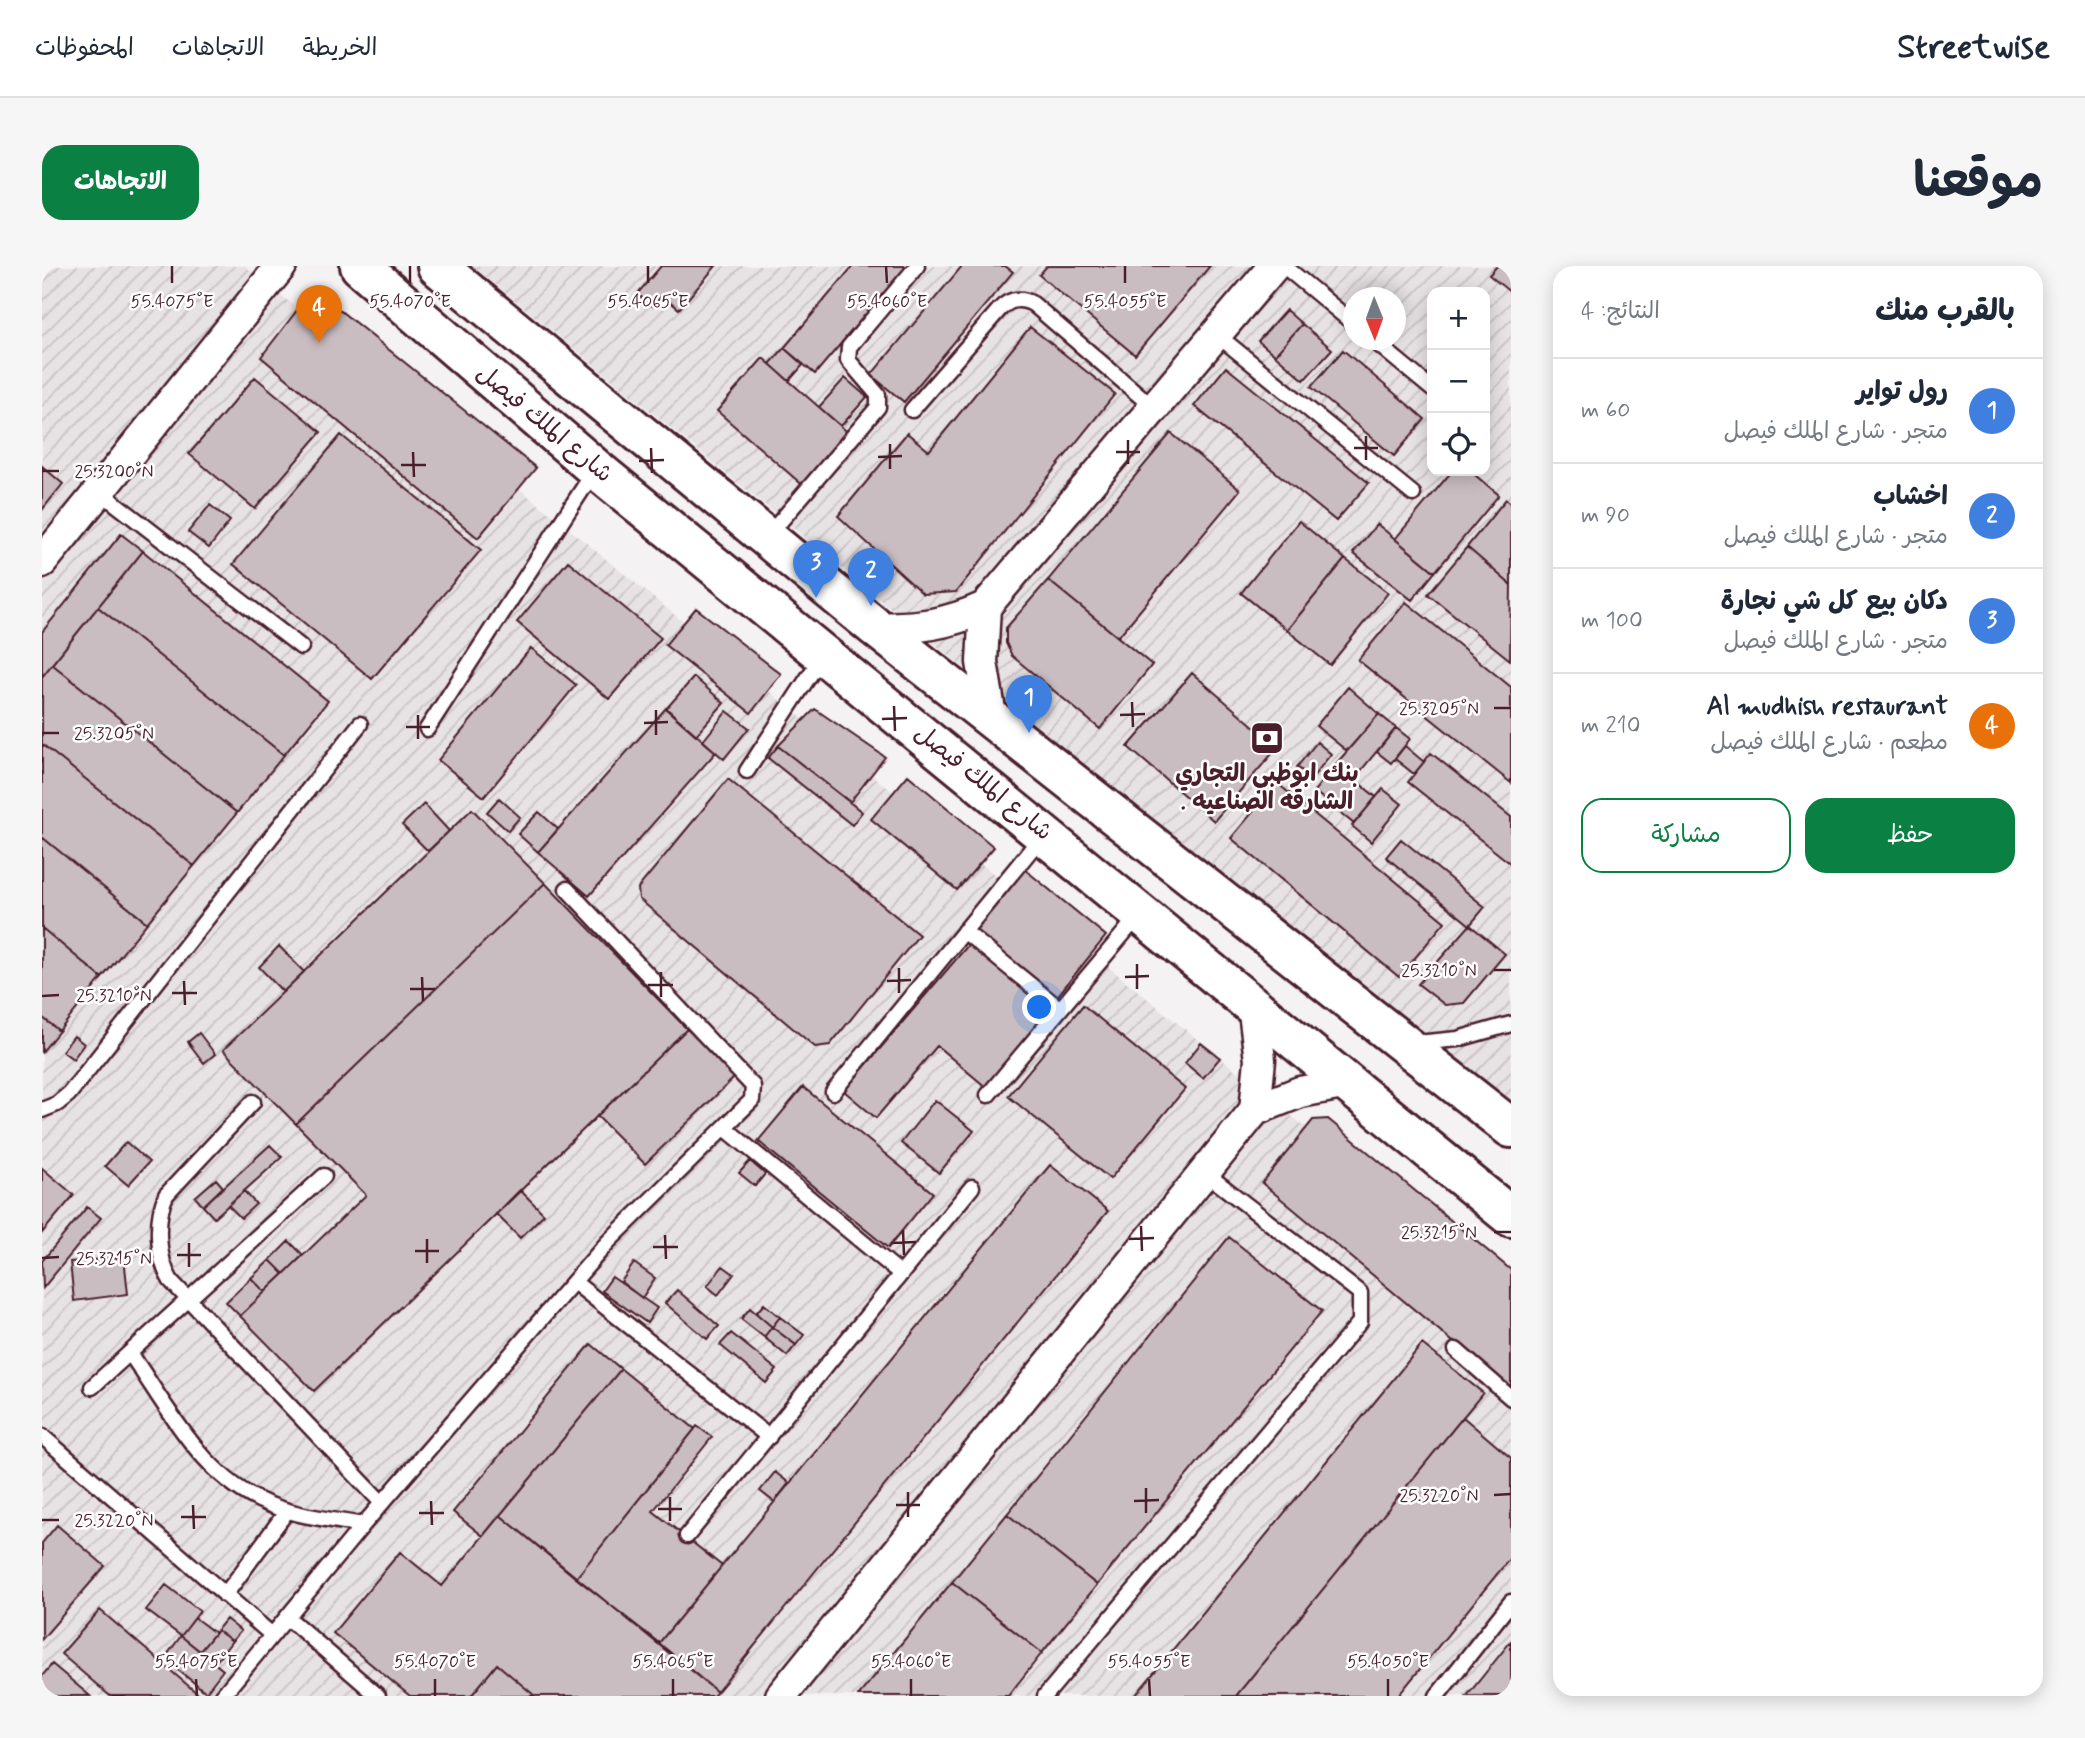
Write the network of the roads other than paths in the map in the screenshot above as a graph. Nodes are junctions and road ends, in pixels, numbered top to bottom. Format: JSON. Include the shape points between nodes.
{"nodes":[{"id":1,"x":281,"y":266,"type":"edge"},
{"id":2,"x":360,"y":266,"type":"edge"},
{"id":3,"x":437,"y":266,"type":"edge"},
{"id":4,"x":916,"y":266,"type":"edge"},
{"id":5,"x":1274,"y":266,"type":"edge"},
{"id":6,"x":1284,"y":266,"type":"edge"},
{"id":7,"x":1343,"y":315,"type":"edge"},
{"id":8,"x":1216,"y":334,"type":"junction"},
{"id":9,"x":1385,"y":350,"type":"edge"},
{"id":10,"x":1427,"y":385,"type":"edge"},
{"id":11,"x":1154,"y":408,"type":"junction"},
{"id":12,"x":912,"y":410,"type":"dead end"},
{"id":13,"x":596,"y":469,"type":"junction"},
{"id":14,"x":99,"y":491,"type":"junction"},
{"id":15,"x":1413,"y":494,"type":"dead end"},
{"id":16,"x":766,"y":538,"type":"junction"},
{"id":17,"x":42,"y":562,"type":"edge"},
{"id":18,"x":985,"y":607,"type":"junction"},
{"id":19,"x":875,"y":627,"type":"junction"},
{"id":20,"x":301,"y":646,"type":"dead end"},
{"id":21,"x":824,"y":654,"type":"junction"},
{"id":22,"x":990,"y":716,"type":"junction"},
{"id":23,"x":360,"y":724,"type":"dead end"},
{"id":24,"x":426,"y":729,"type":"dead end"},
{"id":25,"x":747,"y":771,"type":"dead end"},
{"id":26,"x":1045,"y":833,"type":"junction"},
{"id":27,"x":567,"y":889,"type":"dead end"},
{"id":28,"x":1141,"y":912,"type":"junction"},
{"id":29,"x":964,"y":931,"type":"junction"},
{"id":30,"x":1253,"y":1004,"type":"junction"},
{"id":31,"x":1060,"y":1009,"type":"junction"},
{"id":32,"x":1511,"y":1024,"type":"edge"},
{"id":33,"x":1398,"y":1043,"type":"junction"},
{"id":34,"x":1348,"y":1083,"type":"junction"},
{"id":35,"x":833,"y":1092,"type":"dead end"},
{"id":36,"x":988,"y":1095,"type":"dead end"},
{"id":37,"x":253,"y":1102,"type":"dead end"},
{"id":38,"x":42,"y":1110,"type":"edge"},
{"id":39,"x":1255,"y":1110,"type":"junction"},
{"id":40,"x":725,"y":1128,"type":"junction"},
{"id":41,"x":1511,"y":1128,"type":"edge"},
{"id":42,"x":1204,"y":1172,"type":"junction"},
{"id":43,"x":324,"y":1176,"type":"dead end"},
{"id":44,"x":972,"y":1187,"type":"dead end"},
{"id":45,"x":1511,"y":1217,"type":"edge"},
{"id":46,"x":901,"y":1274,"type":"junction"},
{"id":47,"x":574,"y":1282,"type":"junction"},
{"id":48,"x":189,"y":1299,"type":"junction"},
{"id":49,"x":1456,"y":1350,"type":"dead end"},
{"id":50,"x":130,"y":1353,"type":"junction"},
{"id":51,"x":92,"y":1387,"type":"dead end"},
{"id":52,"x":1511,"y":1398,"type":"edge"},
{"id":53,"x":42,"y":1436,"type":"edge"},
{"id":54,"x":769,"y":1437,"type":"junction"},
{"id":55,"x":382,"y":1503,"type":"junction"},
{"id":56,"x":287,"y":1511,"type":"junction"},
{"id":57,"x":363,"y":1525,"type":"junction"},
{"id":58,"x":688,"y":1536,"type":"dead end"},
{"id":59,"x":225,"y":1595,"type":"junction"},
{"id":60,"x":1511,"y":1602,"type":"edge"},
{"id":61,"x":287,"y":1617,"type":"junction"},
{"id":62,"x":272,"y":1635,"type":"junction"},
{"id":63,"x":222,"y":1696,"type":"edge"},
{"id":64,"x":379,"y":1696,"type":"edge"},
{"id":65,"x":781,"y":1696,"type":"edge"},
{"id":66,"x":1045,"y":1696,"type":"edge"},
{"id":67,"x":1437,"y":1696,"type":"edge"}],
"edges":[{"from":1,"to":14,"type":"street"},
{"from":2,"to":13,"type":"main road","name":"شارع الملك فيصل"},
{"from":3,"to":16,"type":"main road"},
{"from":4,"to":16,"type":"lane","via":[[849,347],[848,360],[878,395],[878,407]]},
{"from":5,"to":8,"type":"street"},
{"from":6,"to":7,"type":"lane"},
{"from":8,"to":11,"type":"street"},
{"from":8,"to":15,"type":"lane"},
{"from":9,"to":10,"type":"lane"},
{"from":11,"to":12,"type":"lane","via":[[1033,304],[1018,299],[999,310]]},
{"from":11,"to":18,"type":"street"},
{"from":13,"to":21,"type":"main road","name":"شارع الملك فيصل"},
{"from":13,"to":24,"type":"lane"},
{"from":14,"to":17,"type":"street"},
{"from":14,"to":20,"type":"lane"},
{"from":16,"to":19,"type":"main road"},
{"from":18,"to":19,"type":"street","via":[[931,626]]},
{"from":18,"to":22,"type":"street","via":[[982,662]]},
{"from":19,"to":22,"type":"main road"},
{"from":21,"to":25,"type":"lane"},
{"from":21,"to":26,"type":"main road","name":"شارع الملك فيصل"},
{"from":22,"to":33,"type":"main road"},
{"from":23,"to":38,"type":"lane","via":[[69,1094]]},
{"from":26,"to":28,"type":"main road","name":"شارع الملك فيصل"},
{"from":26,"to":29,"type":"lane"},
{"from":27,"to":40,"type":"lane","via":[[752,1086],[752,1100]]},
{"from":28,"to":30,"type":"main road","name":"شارع الملك فيصل"},
{"from":28,"to":31,"type":"lane"},
{"from":29,"to":31,"type":"lane"},
{"from":29,"to":35,"type":"lane"},
{"from":30,"to":34,"type":"main road","name":"شارع الملك فيصل"},
{"from":30,"to":39,"type":"street","via":[[1260,1060]]},
{"from":31,"to":36,"type":"lane"},
{"from":32,"to":33,"type":"lane","via":[[1458,1039]]},
{"from":33,"to":41,"type":"main road"},
{"from":34,"to":39,"type":"street","via":[[1300,1091]]},
{"from":34,"to":45,"type":"main road","name":"شارع الملك فيصل"},
{"from":37,"to":48,"type":"lane","via":[[171,1187],[162,1203],[162,1261],[171,1281]]},
{"from":39,"to":42,"type":"street"},
{"from":40,"to":46,"type":"lane"},
{"from":40,"to":47,"type":"lane"},
{"from":42,"to":65,"type":"street"},
{"from":42,"to":66,"type":"lane","via":[[1360,1293],[1360,1322]]},
{"from":43,"to":48,"type":"lane"},
{"from":44,"to":46,"type":"lane"},
{"from":46,"to":54,"type":"lane"},
{"from":47,"to":54,"type":"lane"},
{"from":47,"to":55,"type":"lane"},
{"from":48,"to":50,"type":"lane"},
{"from":48,"to":55,"type":"lane"},
{"from":49,"to":52,"type":"lane"},
{"from":50,"to":51,"type":"lane"},
{"from":50,"to":56,"type":"lane","via":[[211,1466],[259,1500]]},
{"from":53,"to":59,"type":"lane"},
{"from":54,"to":58,"type":"lane"},
{"from":55,"to":57,"type":"lane"},
{"from":56,"to":57,"type":"lane"},
{"from":56,"to":59,"type":"lane"},
{"from":57,"to":61,"type":"lane"},
{"from":59,"to":62,"type":"lane"},
{"from":60,"to":67,"type":"lane"},
{"from":61,"to":62,"type":"lane"},
{"from":61,"to":64,"type":"lane"},
{"from":62,"to":63,"type":"lane"}]}
